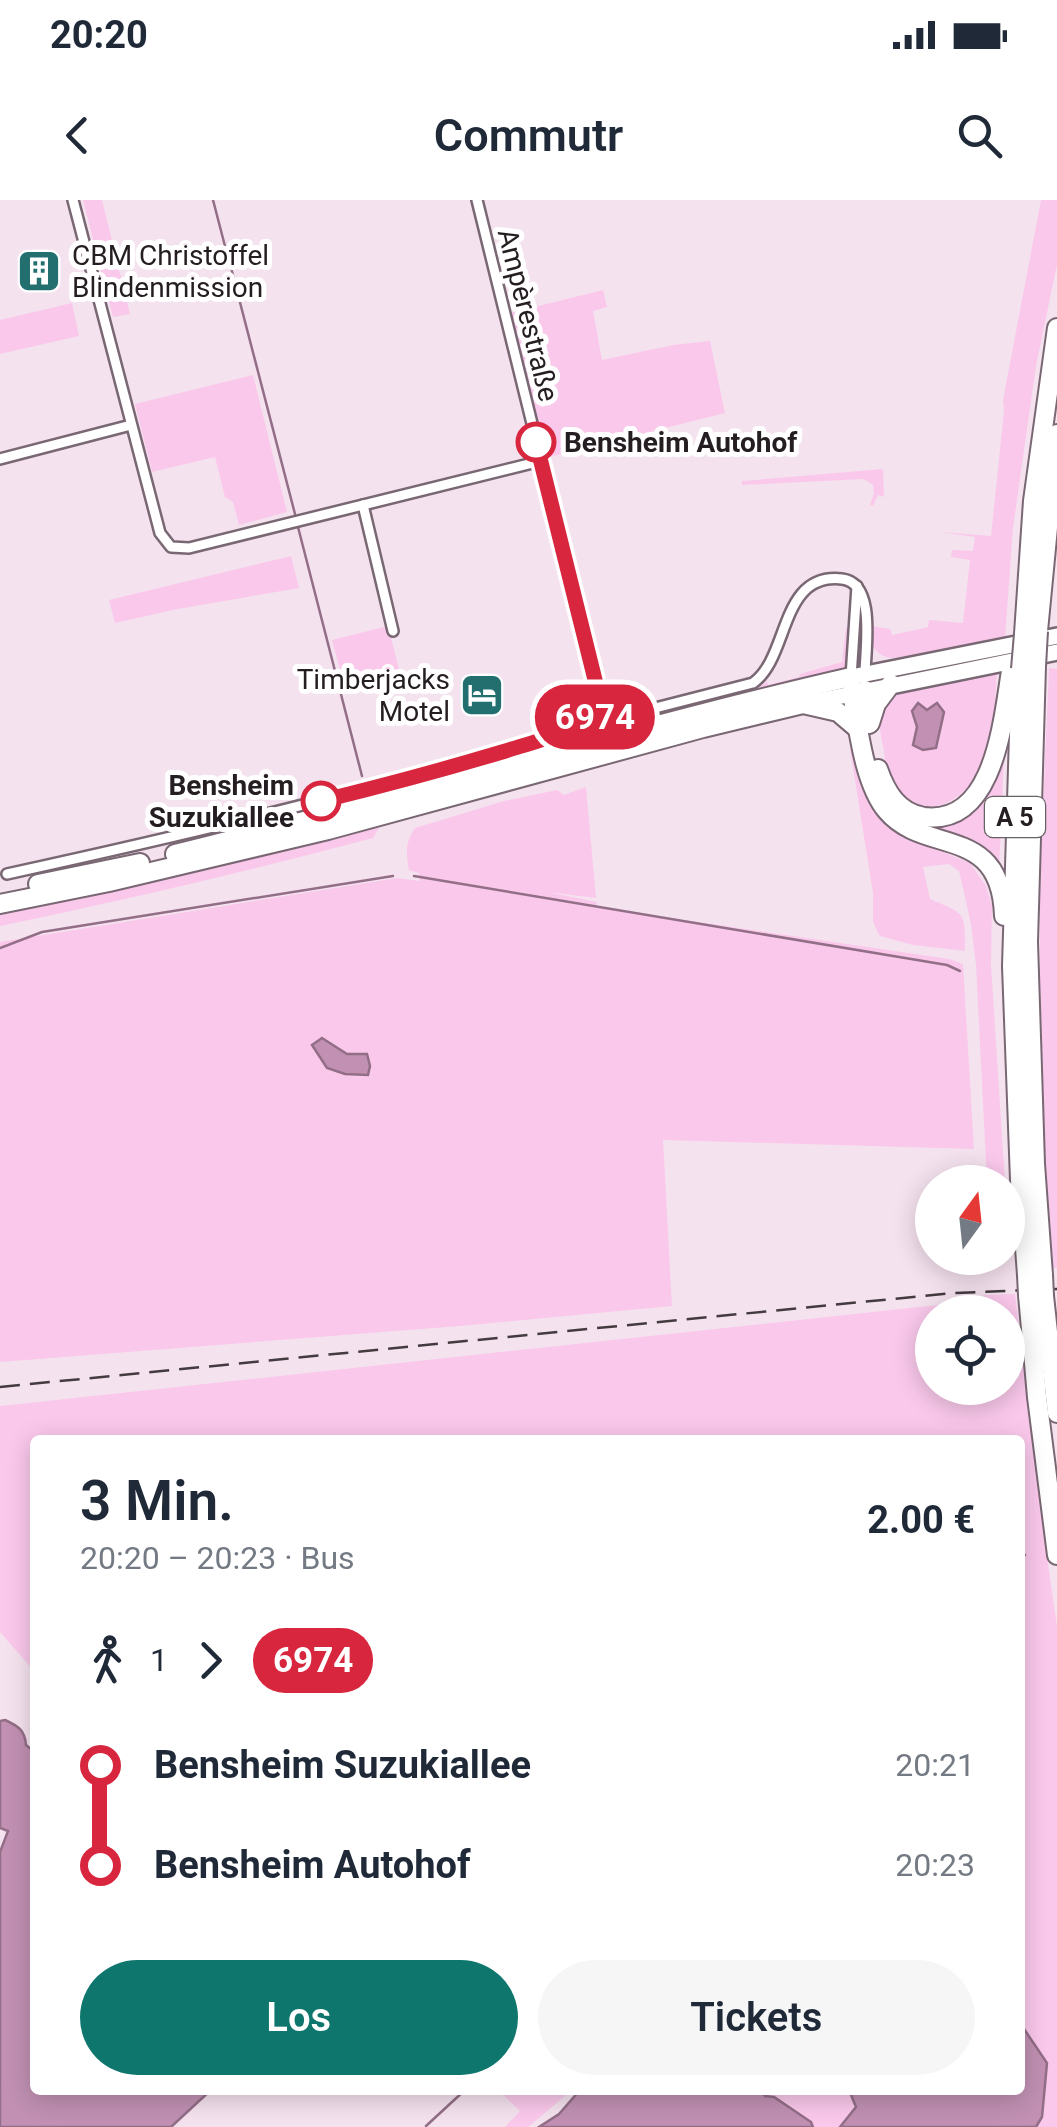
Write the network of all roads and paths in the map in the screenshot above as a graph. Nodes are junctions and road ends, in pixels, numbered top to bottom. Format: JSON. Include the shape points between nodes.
{"nodes":[{"id":1,"x":73,"y":200,"type":"edge"},
{"id":2,"x":477,"y":200,"type":"edge"},
{"id":3,"x":1057,"y":328,"type":"edge"},
{"id":4,"x":131,"y":425,"type":"junction"},
{"id":5,"x":1057,"y":434,"type":"edge"},
{"id":6,"x":0,"y":459,"type":"edge"},
{"id":7,"x":541,"y":462,"type":"junction"},
{"id":8,"x":363,"y":505,"type":"junction"},
{"id":9,"x":1057,"y":536,"type":"edge"},
{"id":10,"x":1042,"y":575,"type":"junction"},
{"id":11,"x":393,"y":632,"type":"dead end"},
{"id":12,"x":1034,"y":634,"type":"edge"},
{"id":13,"x":1057,"y":652,"type":"edge"},
{"id":14,"x":1023,"y":669,"type":"junction"},
{"id":15,"x":858,"y":684,"type":"junction"},
{"id":16,"x":890,"y":684,"type":"junction"},
{"id":17,"x":803,"y":704,"type":"junction"},
{"id":18,"x":603,"y":712,"type":"junction"},
{"id":19,"x":864,"y":729,"type":"junction"},
{"id":20,"x":3,"y":883,"type":"edge"},
{"id":21,"x":0,"y":904,"type":"edge"},
{"id":22,"x":1012,"y":966,"type":"junction"},
{"id":23,"x":1035,"y":1275,"type":"junction"},
{"id":24,"x":1036,"y":1296,"type":"junction"},
{"id":25,"x":1057,"y":1412,"type":"edge"},
{"id":26,"x":1057,"y":1555,"type":"edge"}],
"edges":[{"from":1,"to":4,"type":"street"},
{"from":2,"to":7,"type":"street","name":"Ampèrestraße"},
{"from":3,"to":12,"type":"highway","via":[[1026,599],[1018,615]]},
{"from":4,"to":6,"type":"street"},
{"from":4,"to":8,"type":"street","via":[[160,533],[171,547]]},
{"from":5,"to":10,"type":"highway"},
{"from":7,"to":8,"type":"street"},
{"from":7,"to":18,"type":"street","name":"Ampèrestraße"},
{"from":8,"to":11,"type":"street"},
{"from":9,"to":10,"type":"highway"},
{"from":10,"to":12,"type":"highway"},
{"from":12,"to":14,"type":"highway"},
{"from":12,"to":15,"type":"main road"},
{"from":13,"to":16,"type":"main road"},
{"from":14,"to":19,"type":"highway","via":[[984,783],[952,814],[924,816],[899,806]]},
{"from":14,"to":22,"type":"highway","number":"A 5"},
{"from":14,"to":23,"type":"highway","number":"A 5"},
{"from":15,"to":16,"type":"main road"},
{"from":15,"to":17,"type":"main road"},
{"from":15,"to":18,"type":"street","via":[[857,586],[838,578],[804,589],[753,684],[620,717]]},
{"from":15,"to":19,"type":"highway"},
{"from":15,"to":20,"type":"highway","via":[[757,699],[144,862]]},
{"from":16,"to":19,"type":"highway"},
{"from":17,"to":19,"type":"highway","via":[[838,712]]},
{"from":17,"to":21,"type":"highway","via":[[312,834]]},
{"from":18,"to":20,"type":"street","via":[[563,733],[441,770]]},
{"from":19,"to":22,"type":"highway","via":[[872,785],[887,811],[907,827],[968,848],[990,868],[1004,904]]},
{"from":22,"to":23,"type":"highway","number":"A 5","via":[[1020,1180]]},
{"from":23,"to":24,"type":"highway","number":"A 5","bridge":true},
{"from":24,"to":25,"type":"highway","number":"A 5"},
{"from":24,"to":26,"type":"highway","number":"A 5","via":[[1037,1397]]}]}
